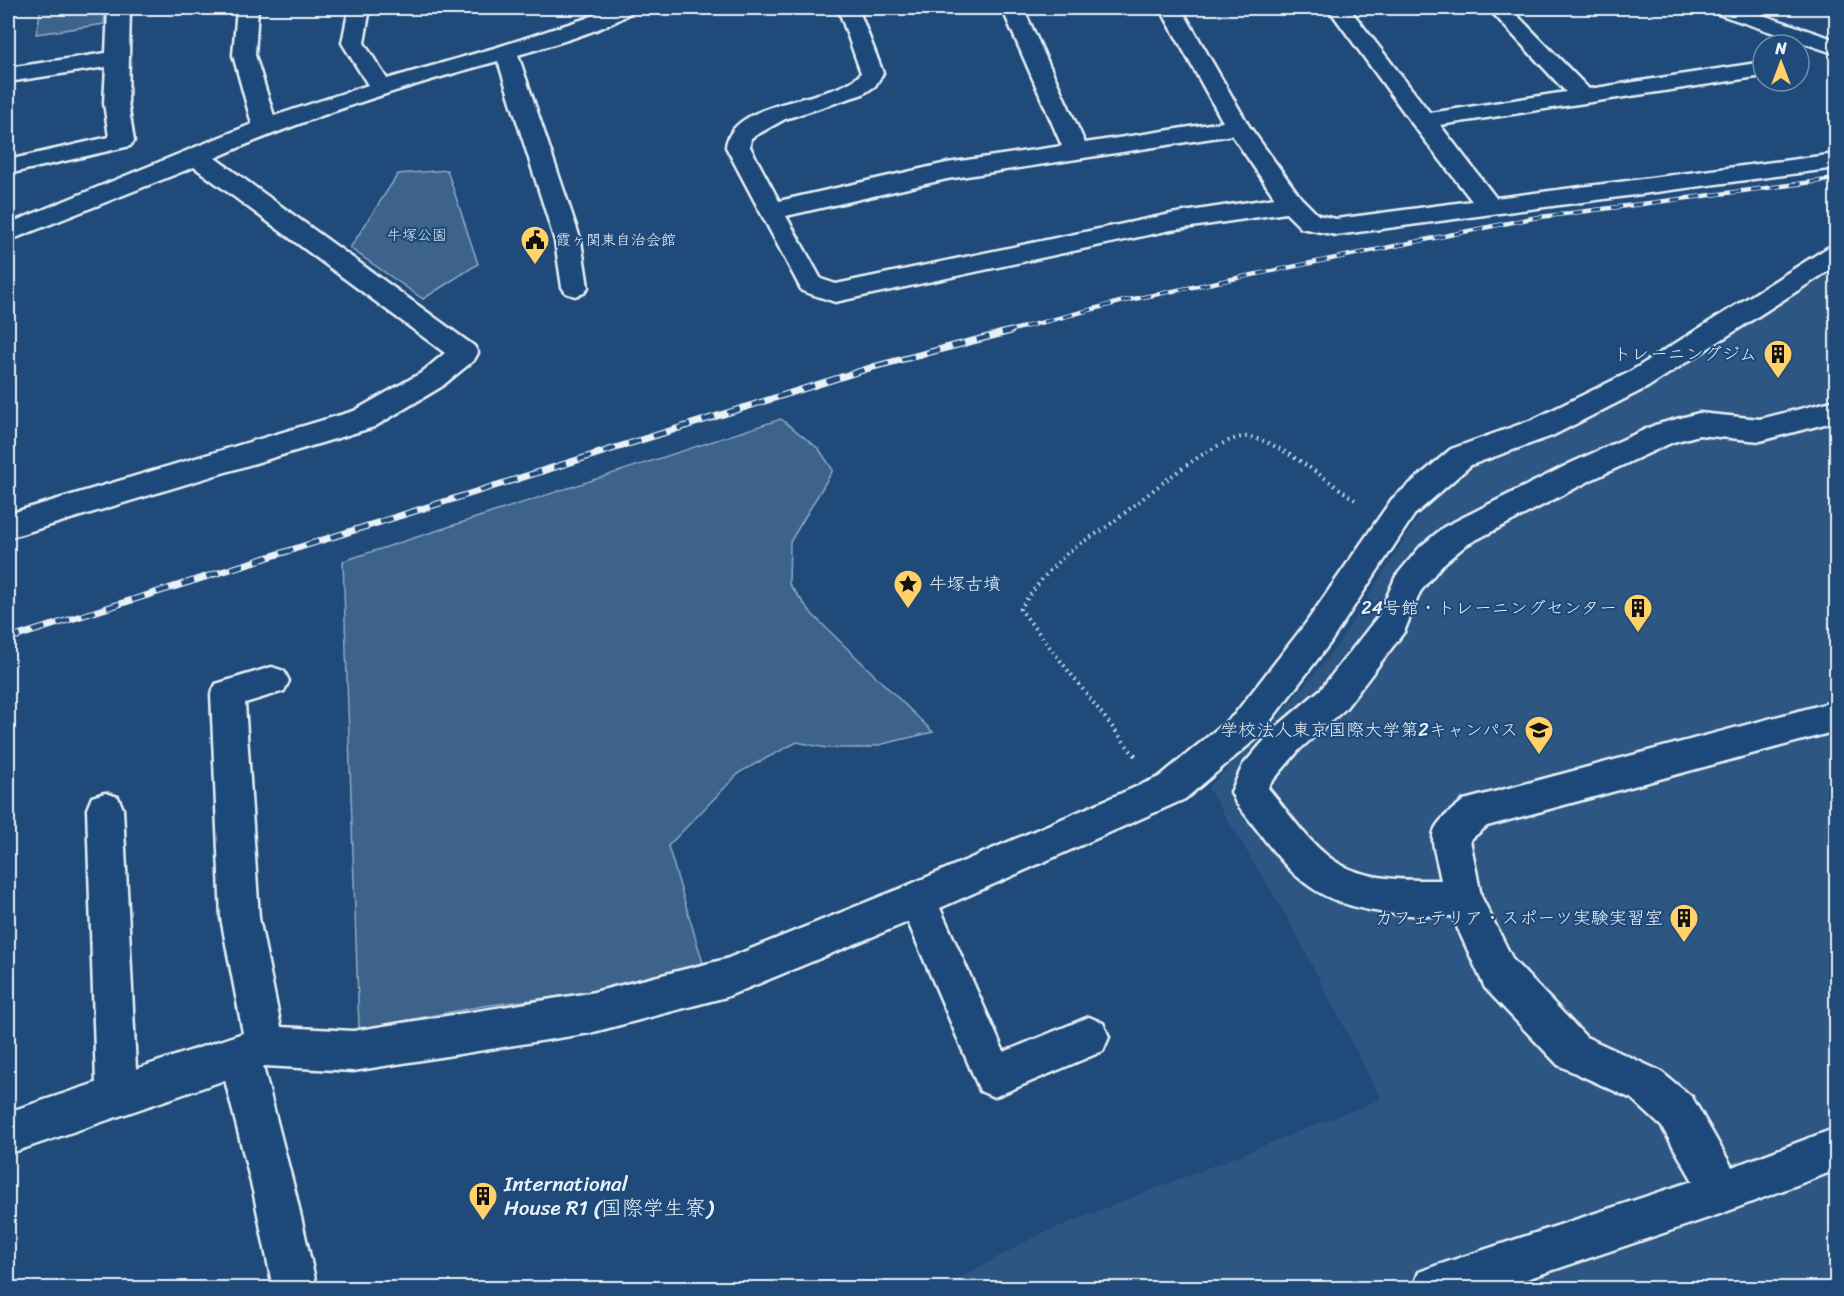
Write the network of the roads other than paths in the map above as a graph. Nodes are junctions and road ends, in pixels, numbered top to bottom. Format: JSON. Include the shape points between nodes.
{"nodes":[{"id":1,"x":119,"y":8,"type":"edge"},
{"id":2,"x":247,"y":8,"type":"edge"},
{"id":3,"x":359,"y":8,"type":"edge"},
{"id":4,"x":624,"y":8,"type":"edge"},
{"id":5,"x":848,"y":8,"type":"edge"},
{"id":6,"x":1012,"y":8,"type":"edge"},
{"id":7,"x":1171,"y":8,"type":"edge"},
{"id":8,"x":1338,"y":8,"type":"edge"},
{"id":9,"x":1498,"y":8,"type":"edge"},
{"id":10,"x":1723,"y":8,"type":"edge"},
{"id":11,"x":1784,"y":33,"type":"edge"},
{"id":12,"x":1811,"y":42,"type":"edge"},
{"id":13,"x":1836,"y":47,"type":"edge"},
{"id":14,"x":506,"y":52,"type":"junction"},
{"id":15,"x":117,"y":58,"type":"junction"},
{"id":16,"x":1751,"y":71,"type":"edge"},
{"id":17,"x":8,"y":75,"type":"edge"},
{"id":18,"x":381,"y":88,"type":"junction"},
{"id":19,"x":1583,"y":96,"type":"junction"},
{"id":20,"x":1422,"y":121,"type":"junction"},
{"id":21,"x":1238,"y":126,"type":"junction"},
{"id":22,"x":265,"y":127,"type":"junction"},
{"id":23,"x":1076,"y":150,"type":"junction"},
{"id":24,"x":197,"y":157,"type":"junction"},
{"id":25,"x":1836,"y":161,"type":"edge"},
{"id":26,"x":8,"y":167,"type":"edge"},
{"id":27,"x":1292,"y":204,"type":"junction"},
{"id":28,"x":1488,"y":206,"type":"junction"},
{"id":29,"x":772,"y":211,"type":"junction"},
{"id":30,"x":8,"y":233,"type":"edge"},
{"id":31,"x":1836,"y":254,"type":"edge"},
{"id":32,"x":575,"y":287,"type":"dead end"},
{"id":33,"x":1836,"y":411,"type":"edge"},
{"id":34,"x":8,"y":526,"type":"edge"},
{"id":35,"x":272,"y":681,"type":"dead end"},
{"id":36,"x":1836,"y":716,"type":"edge"},
{"id":37,"x":105,"y":809,"type":"dead end"},
{"id":38,"x":1463,"y":898,"type":"junction"},
{"id":39,"x":917,"y":900,"type":"junction"},
{"id":40,"x":1089,"y":1037,"type":"dead end"},
{"id":41,"x":252,"y":1050,"type":"junction"},
{"id":42,"x":117,"y":1095,"type":"junction"},
{"id":43,"x":8,"y":1133,"type":"edge"},
{"id":44,"x":1836,"y":1149,"type":"edge"},
{"id":45,"x":1723,"y":1192,"type":"junction"},
{"id":46,"x":295,"y":1288,"type":"edge"},
{"id":47,"x":1435,"y":1288,"type":"edge"}],
"edges":[{"from":1,"to":15,"type":"street"},
{"from":2,"to":22,"type":"street","via":[[244,55]]},
{"from":3,"to":18,"type":"street","via":[[353,43]]},
{"from":4,"to":14,"type":"street","via":[[595,23]]},
{"from":5,"to":29,"type":"street","via":[[872,73],[867,81],[855,89],[765,119],[739,136],[738,147]]},
{"from":6,"to":23,"type":"street"},
{"from":7,"to":21,"type":"street"},
{"from":8,"to":20,"type":"street"},
{"from":9,"to":19,"type":"street"},
{"from":10,"to":11,"type":"street"},
{"from":12,"to":13,"type":"street"},
{"from":14,"to":18,"type":"street"},
{"from":14,"to":32,"type":"street","via":[[568,241]]},
{"from":15,"to":17,"type":"street"},
{"from":15,"to":26,"type":"street","via":[[116,103],[122,141]]},
{"from":16,"to":19,"type":"street"},
{"from":18,"to":22,"type":"street"},
{"from":19,"to":20,"type":"street"},
{"from":20,"to":28,"type":"street"},
{"from":21,"to":23,"type":"street"},
{"from":21,"to":27,"type":"street"},
{"from":22,"to":24,"type":"street"},
{"from":23,"to":29,"type":"street","via":[[947,171]]},
{"from":24,"to":30,"type":"street"},
{"from":24,"to":34,"type":"street","via":[[464,353],[431,380],[364,419]]},
{"from":25,"to":28,"type":"street"},
{"from":27,"to":28,"type":"street","via":[[1310,222],[1336,227]]},
{"from":27,"to":29,"type":"street","via":[[1171,222],[835,293],[811,285]]},
{"from":31,"to":39,"type":"street","via":[[1638,380],[1542,428],[1461,457],[1403,507],[1318,633],[1246,726],[1172,788]]},
{"from":33,"to":38,"type":"street","via":[[1760,430],[1700,424],[1665,433],[1455,536],[1431,556],[1407,585],[1392,622],[1333,699],[1287,739],[1255,776],[1249,792],[1314,867],[1350,888],[1412,898]]},
{"from":35,"to":41,"type":"street","via":[[228,694],[240,918]]},
{"from":36,"to":38,"type":"street","via":[[1478,812],[1450,834]]},
{"from":37,"to":42,"type":"street"},
{"from":38,"to":45,"type":"street","via":[[1498,974],[1572,1050],[1646,1085],[1677,1112]]},
{"from":39,"to":40,"type":"street","via":[[994,1077]]},
{"from":39,"to":41,"type":"street","via":[[726,978],[590,1013],[353,1050]]},
{"from":41,"to":42,"type":"street"},
{"from":41,"to":46,"type":"street","via":[[275,1195]]},
{"from":42,"to":43,"type":"street"},
{"from":44,"to":45,"type":"street"},
{"from":45,"to":47,"type":"street"}]}
